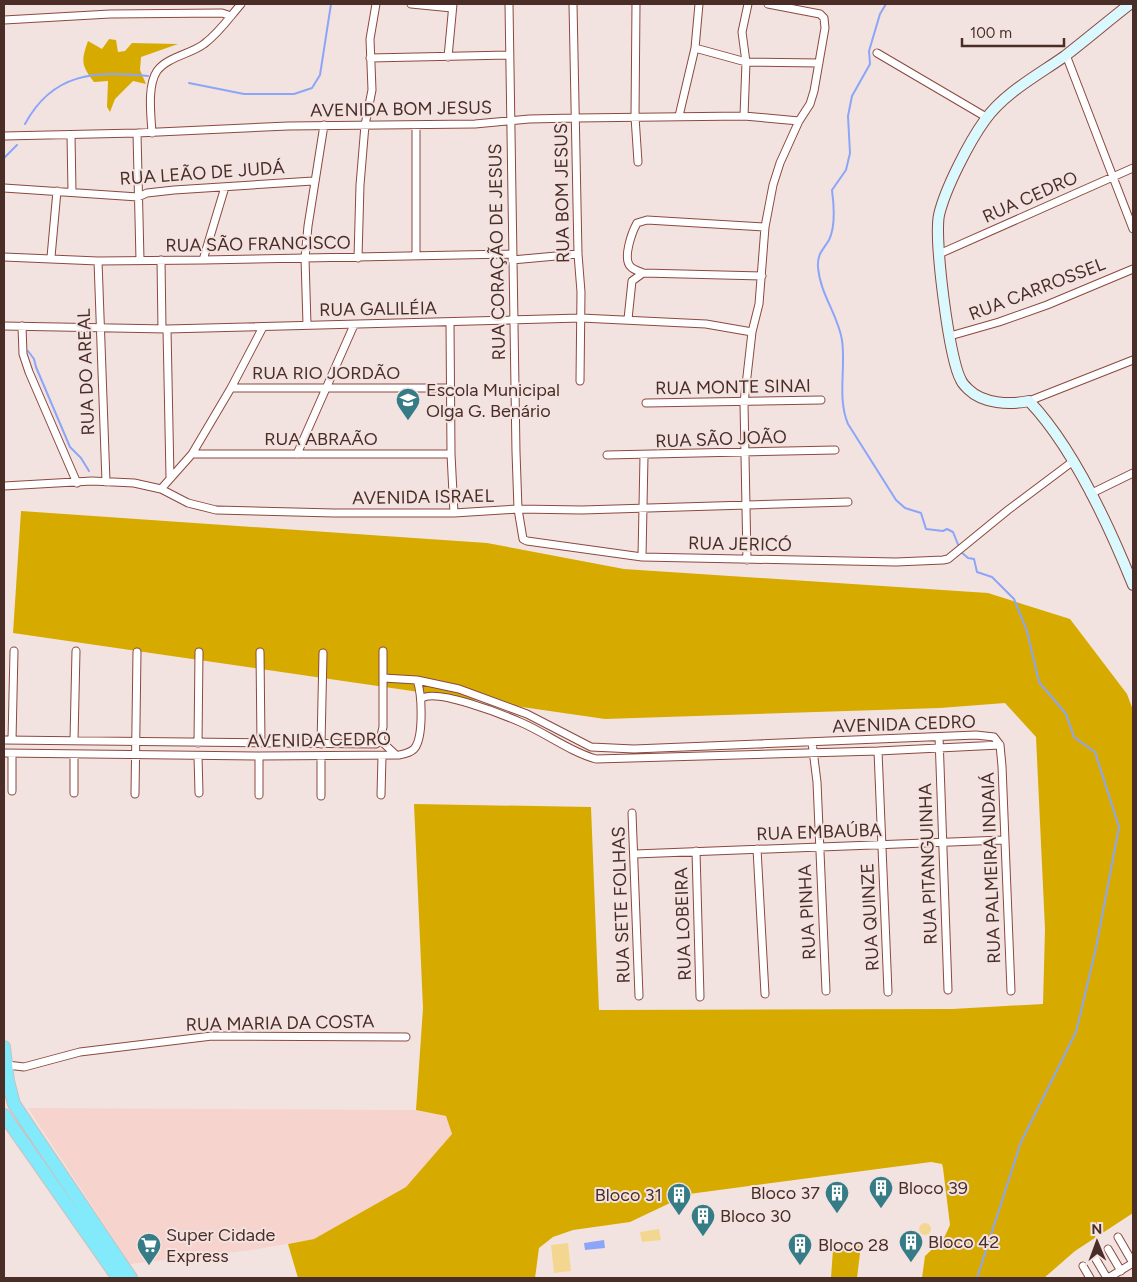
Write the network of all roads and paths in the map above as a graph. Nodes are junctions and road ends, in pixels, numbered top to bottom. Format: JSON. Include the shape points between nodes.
{"nodes":[{"id":1,"x":241,"y":4,"type":"edge"},
{"id":2,"x":376,"y":4,"type":"edge"},
{"id":3,"x":411,"y":4,"type":"edge"},
{"id":4,"x":510,"y":4,"type":"edge"},
{"id":5,"x":573,"y":4,"type":"edge"},
{"id":6,"x":636,"y":4,"type":"edge"},
{"id":7,"x":699,"y":4,"type":"edge"},
{"id":8,"x":748,"y":4,"type":"edge"},
{"id":9,"x":768,"y":4,"type":"edge"},
{"id":10,"x":1130,"y":4,"type":"edge"},
{"id":11,"x":453,"y":6,"type":"edge"},
{"id":12,"x":231,"y":16,"type":"junction"},
{"id":13,"x":4,"y":20,"type":"edge"},
{"id":14,"x":694,"y":48,"type":"junction"},
{"id":15,"x":877,"y":53,"type":"dead end"},
{"id":16,"x":1066,"y":55,"type":"junction"},
{"id":17,"x":510,"y":56,"type":"junction"},
{"id":18,"x":448,"y":57,"type":"junction"},
{"id":19,"x":370,"y":58,"type":"junction"},
{"id":20,"x":746,"y":62,"type":"junction"},
{"id":21,"x":819,"y":63,"type":"junction"},
{"id":22,"x":679,"y":116,"type":"junction"},
{"id":23,"x":744,"y":116,"type":"junction"},
{"id":24,"x":635,"y":117,"type":"junction"},
{"id":25,"x":986,"y":117,"type":"junction"},
{"id":26,"x":576,"y":118,"type":"junction"},
{"id":27,"x":510,"y":122,"type":"junction"},
{"id":28,"x":799,"y":122,"type":"junction"},
{"id":29,"x":324,"y":125,"type":"junction"},
{"id":30,"x":365,"y":125,"type":"junction"},
{"id":31,"x":416,"y":125,"type":"junction"},
{"id":32,"x":152,"y":132,"type":"junction"},
{"id":33,"x":137,"y":133,"type":"junction"},
{"id":34,"x":71,"y":135,"type":"junction"},
{"id":35,"x":4,"y":136,"type":"edge"},
{"id":36,"x":638,"y":162,"type":"dead end"},
{"id":37,"x":1133,"y":168,"type":"edge"},
{"id":38,"x":1114,"y":177,"type":"junction"},
{"id":39,"x":313,"y":181,"type":"junction"},
{"id":40,"x":226,"y":187,"type":"junction"},
{"id":41,"x":4,"y":188,"type":"edge"},
{"id":42,"x":57,"y":191,"type":"junction"},
{"id":43,"x":72,"y":192,"type":"junction"},
{"id":44,"x":138,"y":197,"type":"junction"},
{"id":45,"x":765,"y":227,"type":"junction"},
{"id":46,"x":1133,"y":229,"type":"edge"},
{"id":47,"x":578,"y":254,"type":"junction"},
{"id":48,"x":939,"y":254,"type":"junction"},
{"id":49,"x":416,"y":255,"type":"junction"},
{"id":50,"x":4,"y":257,"type":"edge"},
{"id":51,"x":51,"y":257,"type":"junction"},
{"id":52,"x":512,"y":257,"type":"junction"},
{"id":53,"x":305,"y":258,"type":"junction"},
{"id":54,"x":358,"y":258,"type":"junction"},
{"id":55,"x":98,"y":260,"type":"junction"},
{"id":56,"x":140,"y":260,"type":"junction"},
{"id":57,"x":161,"y":260,"type":"junction"},
{"id":58,"x":202,"y":260,"type":"junction"},
{"id":59,"x":1133,"y":269,"type":"edge"},
{"id":60,"x":643,"y":273,"type":"junction"},
{"id":61,"x":762,"y":276,"type":"junction"},
{"id":62,"x":581,"y":318,"type":"junction"},
{"id":63,"x":628,"y":319,"type":"junction"},
{"id":64,"x":514,"y":320,"type":"junction"},
{"id":65,"x":450,"y":323,"type":"junction"},
{"id":66,"x":307,"y":325,"type":"junction"},
{"id":67,"x":354,"y":325,"type":"junction"},
{"id":68,"x":4,"y":326,"type":"edge"},
{"id":69,"x":22,"y":326,"type":"junction"},
{"id":70,"x":264,"y":327,"type":"junction"},
{"id":71,"x":100,"y":329,"type":"junction"},
{"id":72,"x":164,"y":329,"type":"junction"},
{"id":73,"x":752,"y":332,"type":"junction"},
{"id":74,"x":950,"y":336,"type":"junction"},
{"id":75,"x":1133,"y":360,"type":"edge"},
{"id":76,"x":580,"y":381,"type":"dead end"},
{"id":77,"x":231,"y":388,"type":"junction"},
{"id":78,"x":325,"y":388,"type":"junction"},
{"id":79,"x":451,"y":388,"type":"junction"},
{"id":80,"x":821,"y":400,"type":"dead end"},
{"id":81,"x":1029,"y":401,"type":"junction"},
{"id":82,"x":646,"y":403,"type":"dead end"},
{"id":83,"x":744,"y":403,"type":"junction"},
{"id":84,"x":835,"y":450,"type":"dead end"},
{"id":85,"x":745,"y":453,"type":"junction"},
{"id":86,"x":192,"y":454,"type":"junction"},
{"id":87,"x":297,"y":454,"type":"junction"},
{"id":88,"x":451,"y":454,"type":"junction"},
{"id":89,"x":607,"y":455,"type":"dead end"},
{"id":90,"x":644,"y":456,"type":"junction"},
{"id":91,"x":1072,"y":462,"type":"junction"},
{"id":92,"x":1133,"y":473,"type":"edge"},
{"id":93,"x":170,"y":477,"type":"junction"},
{"id":94,"x":106,"y":482,"type":"junction"},
{"id":95,"x":77,"y":483,"type":"junction"},
{"id":96,"x":4,"y":486,"type":"edge"},
{"id":97,"x":161,"y":489,"type":"junction"},
{"id":98,"x":1090,"y":494,"type":"junction"},
{"id":99,"x":848,"y":502,"type":"dead end"},
{"id":100,"x":746,"y":505,"type":"junction"},
{"id":101,"x":643,"y":507,"type":"junction"},
{"id":102,"x":518,"y":509,"type":"junction"},
{"id":103,"x":454,"y":513,"type":"junction"},
{"id":104,"x":521,"y":530,"type":"joint"},
{"id":105,"x":642,"y":557,"type":"junction"},
{"id":106,"x":747,"y":560,"type":"junction"},
{"id":107,"x":1132,"y":581,"type":"edge"},
{"id":108,"x":14,"y":651,"type":"dead end"},
{"id":109,"x":76,"y":651,"type":"dead end"},
{"id":110,"x":382,"y":651,"type":"dead end"},
{"id":111,"x":137,"y":652,"type":"dead end"},
{"id":112,"x":199,"y":652,"type":"dead end"},
{"id":113,"x":260,"y":652,"type":"dead end"},
{"id":114,"x":323,"y":652,"type":"dead end"},
{"id":115,"x":383,"y":678,"type":"junction"},
{"id":116,"x":417,"y":680,"type":"junction"},
{"id":117,"x":422,"y":699,"type":"junction"},
{"id":118,"x":539,"y":720,"type":"junction"},
{"id":119,"x":534,"y":729,"type":"junction"},
{"id":120,"x":939,"y":738,"type":"junction"},
{"id":121,"x":4,"y":740,"type":"edge"},
{"id":122,"x":12,"y":740,"type":"junction"},
{"id":123,"x":74,"y":740,"type":"junction"},
{"id":124,"x":380,"y":740,"type":"junction"},
{"id":125,"x":136,"y":742,"type":"junction"},
{"id":126,"x":812,"y":742,"type":"junction"},
{"id":127,"x":198,"y":743,"type":"junction"},
{"id":128,"x":262,"y":743,"type":"junction"},
{"id":129,"x":321,"y":744,"type":"junction"},
{"id":130,"x":1000,"y":745,"type":"junction"},
{"id":131,"x":668,"y":747,"type":"junction"},
{"id":132,"x":939,"y":749,"type":"junction"},
{"id":133,"x":878,"y":751,"type":"junction"},
{"id":134,"x":4,"y":753,"type":"edge"},
{"id":135,"x":813,"y":753,"type":"junction"},
{"id":136,"x":12,"y":754,"type":"junction"},
{"id":137,"x":74,"y":754,"type":"junction"},
{"id":138,"x":136,"y":755,"type":"junction"},
{"id":139,"x":396,"y":755,"type":"junction"},
{"id":140,"x":198,"y":756,"type":"junction"},
{"id":141,"x":259,"y":756,"type":"junction"},
{"id":142,"x":382,"y":756,"type":"junction"},
{"id":143,"x":321,"y":757,"type":"junction"},
{"id":144,"x":668,"y":758,"type":"junction"},
{"id":145,"x":12,"y":791,"type":"dead end"},
{"id":146,"x":74,"y":793,"type":"dead end"},
{"id":147,"x":199,"y":793,"type":"dead end"},
{"id":148,"x":135,"y":794,"type":"dead end"},
{"id":149,"x":259,"y":795,"type":"dead end"},
{"id":150,"x":381,"y":795,"type":"dead end"},
{"id":151,"x":321,"y":796,"type":"dead end"},
{"id":152,"x":632,"y":813,"type":"dead end"},
{"id":153,"x":1003,"y":840,"type":"junction"},
{"id":154,"x":942,"y":842,"type":"junction"},
{"id":155,"x":881,"y":845,"type":"junction"},
{"id":156,"x":819,"y":846,"type":"junction"},
{"id":157,"x":757,"y":849,"type":"junction"},
{"id":158,"x":696,"y":851,"type":"junction"},
{"id":159,"x":635,"y":854,"type":"junction"},
{"id":160,"x":826,"y":990,"type":"dead end"},
{"id":161,"x":948,"y":990,"type":"dead end"},
{"id":162,"x":1011,"y":991,"type":"dead end"},
{"id":163,"x":888,"y":992,"type":"dead end"},
{"id":164,"x":765,"y":994,"type":"dead end"},
{"id":165,"x":639,"y":996,"type":"dead end"},
{"id":166,"x":700,"y":997,"type":"dead end"},
{"id":167,"x":406,"y":1037,"type":"dead end"},
{"id":168,"x":4,"y":1046,"type":"edge"},
{"id":169,"x":5,"y":1064,"type":"edge"},
{"id":170,"x":4,"y":1115,"type":"edge"},
{"id":171,"x":1118,"y":1237,"type":"dead end"},
{"id":172,"x":1108,"y":1249,"type":"dead end"},
{"id":173,"x":1094,"y":1256,"type":"dead end"},
{"id":174,"x":1133,"y":1263,"type":"edge"},
{"id":175,"x":1083,"y":1266,"type":"dead end"},
{"id":176,"x":1121,"y":1271,"type":"junction"},
{"id":177,"x":118,"y":1278,"type":"edge"},
{"id":178,"x":131,"y":1278,"type":"edge"},
{"id":179,"x":1090,"y":1278,"type":"edge"},
{"id":180,"x":1107,"y":1278,"type":"edge"}],
"edges":[{"from":1,"to":12,"type":"street"},
{"from":2,"to":19,"type":"street"},
{"from":3,"to":11,"type":"street"},
{"from":4,"to":17,"type":"street","name":"RUA CORAÇÃO DE JESUS"},
{"from":5,"to":26,"type":"street","name":"RUA BOM JESUS"},
{"from":6,"to":24,"type":"street"},
{"from":7,"to":14,"type":"street"},
{"from":8,"to":20,"type":"street","via":[[742,32]]},
{"from":9,"to":21,"type":"street","via":[[822,16],[825,21]]},
{"from":10,"to":16,"type":"street"},
{"from":11,"to":18,"type":"street"},
{"from":12,"to":13,"type":"street","via":[[222,13],[110,14]]},
{"from":12,"to":32,"type":"street","via":[[203,45],[157,71],[152,89]]},
{"from":14,"to":20,"type":"street"},
{"from":14,"to":22,"type":"street"},
{"from":15,"to":25,"type":"street"},
{"from":16,"to":25,"type":"street"},
{"from":16,"to":38,"type":"street"},
{"from":17,"to":18,"type":"street"},
{"from":17,"to":27,"type":"street","name":"RUA CORAÇÃO DE JESUS"},
{"from":18,"to":19,"type":"street"},
{"from":19,"to":30,"type":"street","via":[[372,90]]},
{"from":20,"to":21,"type":"street"},
{"from":20,"to":23,"type":"street"},
{"from":21,"to":28,"type":"street","via":[[810,104]]},
{"from":22,"to":23,"type":"street","name":"AVENIDA BOM JESUS"},
{"from":22,"to":24,"type":"street","name":"AVENIDA BOM JESUS"},
{"from":23,"to":28,"type":"street","name":"AVENIDA BOM JESUS"},
{"from":24,"to":26,"type":"street","name":"AVENIDA BOM JESUS"},
{"from":24,"to":36,"type":"street"},
{"from":25,"to":48,"type":"street","via":[[943,204],[938,231]]},
{"from":26,"to":27,"type":"street","name":"AVENIDA BOM JESUS"},
{"from":26,"to":47,"type":"street","name":"RUA BOM JESUS"},
{"from":27,"to":31,"type":"street","name":"AVENIDA BOM JESUS"},
{"from":27,"to":52,"type":"street","name":"RUA CORAÇÃO DE JESUS"},
{"from":28,"to":45,"type":"street","via":[[773,185]]},
{"from":29,"to":30,"type":"street","name":"AVENIDA BOM JESUS"},
{"from":29,"to":32,"type":"street","name":"AVENIDA BOM JESUS"},
{"from":29,"to":39,"type":"street"},
{"from":30,"to":31,"type":"street","name":"AVENIDA BOM JESUS"},
{"from":30,"to":54,"type":"street"},
{"from":31,"to":49,"type":"street"},
{"from":32,"to":33,"type":"street","name":"AVENIDA BOM JESUS"},
{"from":33,"to":34,"type":"street","name":"AVENIDA BOM JESUS"},
{"from":33,"to":44,"type":"street"},
{"from":34,"to":35,"type":"street","name":"AVENIDA BOM JESUS"},
{"from":34,"to":43,"type":"street"},
{"from":37,"to":38,"type":"street","name":"RUA CEDRO"},
{"from":38,"to":46,"type":"street"},
{"from":38,"to":48,"type":"street","name":"RUA CEDRO"},
{"from":39,"to":40,"type":"street","name":"RUA LEÃO DE JUDÁ"},
{"from":39,"to":53,"type":"street"},
{"from":40,"to":44,"type":"street","name":"RUA LEÃO DE JUDÁ","via":[[148,193]]},
{"from":40,"to":58,"type":"street"},
{"from":41,"to":42,"type":"street","name":"RUA LEÃO DE JUDÁ"},
{"from":42,"to":43,"type":"street","name":"RUA LEÃO DE JUDÁ"},
{"from":42,"to":51,"type":"street"},
{"from":43,"to":44,"type":"street","name":"RUA LEÃO DE JUDÁ"},
{"from":44,"to":56,"type":"street"},
{"from":45,"to":60,"type":"street","via":[[647,220],[637,223],[630,236],[628,263]]},
{"from":45,"to":61,"type":"street"},
{"from":47,"to":52,"type":"street","name":"RUA SÃO FRANCISCO"},
{"from":47,"to":62,"type":"street","name":"RUA BOM JESUS"},
{"from":48,"to":74,"type":"street"},
{"from":49,"to":52,"type":"street","name":"RUA SÃO FRANCISCO"},
{"from":49,"to":54,"type":"street","name":"RUA SÃO FRANCISCO"},
{"from":50,"to":51,"type":"street","name":"RUA SÃO FRANCISCO"},
{"from":51,"to":55,"type":"street","name":"RUA SÃO FRANCISCO"},
{"from":52,"to":64,"type":"street","name":"RUA CORAÇÃO DE JESUS"},
{"from":53,"to":54,"type":"street","name":"RUA SÃO FRANCISCO"},
{"from":53,"to":58,"type":"street","name":"RUA SÃO FRANCISCO"},
{"from":53,"to":66,"type":"street"},
{"from":55,"to":56,"type":"street","name":"RUA SÃO FRANCISCO"},
{"from":55,"to":71,"type":"street","name":"RUA DO AREAL"},
{"from":56,"to":57,"type":"street","name":"RUA SÃO FRANCISCO"},
{"from":57,"to":58,"type":"street","name":"RUA SÃO FRANCISCO"},
{"from":57,"to":72,"type":"street"},
{"from":59,"to":74,"type":"street","name":"RUA CARROSSEL","via":[[1047,305]]},
{"from":60,"to":61,"type":"street"},
{"from":60,"to":63,"type":"street","via":[[632,281]]},
{"from":61,"to":73,"type":"street"},
{"from":62,"to":63,"type":"street","name":"RUA GALILÉIA"},
{"from":62,"to":64,"type":"street","name":"RUA GALILÉIA"},
{"from":62,"to":76,"type":"street","name":"RUA BOM JESUS"},
{"from":63,"to":73,"type":"street","name":"RUA GALILÉIA","via":[[706,324]]},
{"from":64,"to":65,"type":"street","name":"RUA GALILÉIA"},
{"from":64,"to":102,"type":"street","name":"RUA CORAÇÃO DE JESUS"},
{"from":65,"to":67,"type":"street","name":"RUA GALILÉIA"},
{"from":65,"to":79,"type":"street"},
{"from":66,"to":67,"type":"street","name":"RUA GALILÉIA"},
{"from":66,"to":70,"type":"street","name":"RUA GALILÉIA"},
{"from":67,"to":78,"type":"street"},
{"from":68,"to":69,"type":"street","name":"RUA GALILÉIA"},
{"from":69,"to":71,"type":"street","name":"RUA GALILÉIA"},
{"from":69,"to":95,"type":"street","via":[[23,354],[29,372]]},
{"from":70,"to":72,"type":"street","name":"RUA GALILÉIA"},
{"from":70,"to":77,"type":"street"},
{"from":71,"to":72,"type":"street","name":"RUA GALILÉIA"},
{"from":71,"to":94,"type":"street","name":"RUA DO AREAL"},
{"from":72,"to":93,"type":"street"},
{"from":73,"to":83,"type":"street"},
{"from":74,"to":81,"type":"street","via":[[961,380],[970,391],[1002,403]]},
{"from":75,"to":81,"type":"street"},
{"from":77,"to":78,"type":"street","name":"RUA RIO JORDÃO"},
{"from":77,"to":86,"type":"street"},
{"from":78,"to":79,"type":"street","name":"RUA RIO JORDÃO"},
{"from":78,"to":87,"type":"street"},
{"from":79,"to":88,"type":"street"},
{"from":80,"to":83,"type":"street","name":"RUA MONTE SINAI"},
{"from":81,"to":91,"type":"street","via":[[1046,419]]},
{"from":82,"to":83,"type":"street","name":"RUA MONTE SINAI"},
{"from":83,"to":85,"type":"street"},
{"from":84,"to":85,"type":"street","name":"RUA SÃO JOÃO"},
{"from":85,"to":90,"type":"street","name":"RUA SÃO JOÃO"},
{"from":85,"to":100,"type":"street"},
{"from":86,"to":87,"type":"street","name":"RUA ABRAÃO"},
{"from":86,"to":93,"type":"street"},
{"from":87,"to":88,"type":"street","name":"RUA ABRAÃO"},
{"from":88,"to":103,"type":"street"},
{"from":89,"to":90,"type":"street","name":"RUA SÃO JOÃO"},
{"from":90,"to":101,"type":"street"},
{"from":91,"to":98,"type":"street"},
{"from":91,"to":106,"type":"street","name":"RUA JERICÓ","via":[[948,559],[921,562]]},
{"from":92,"to":98,"type":"street"},
{"from":93,"to":97,"type":"street"},
{"from":94,"to":95,"type":"street","name":"AVENIDA ISRAEL"},
{"from":94,"to":97,"type":"street","name":"AVENIDA ISRAEL"},
{"from":95,"to":96,"type":"street","name":"AVENIDA ISRAEL"},
{"from":97,"to":103,"type":"street","name":"AVENIDA ISRAEL","via":[[188,503],[216,510]]},
{"from":98,"to":107,"type":"street"},
{"from":99,"to":100,"type":"street","name":"AVENIDA ISRAEL"},
{"from":100,"to":101,"type":"street","name":"AVENIDA ISRAEL"},
{"from":100,"to":106,"type":"street"},
{"from":101,"to":102,"type":"street","name":"AVENIDA ISRAEL"},
{"from":101,"to":105,"type":"street"},
{"from":102,"to":103,"type":"street","name":"AVENIDA ISRAEL"},
{"from":102,"to":104,"type":"street","name":"RUA CORAÇÃO DE JESUS"},
{"from":104,"to":105,"type":"street","name":"RUA JERICÓ","via":[[523,539],[527,541]]},
{"from":105,"to":106,"type":"street","name":"RUA JERICÓ"},
{"from":108,"to":122,"type":"street"},
{"from":109,"to":123,"type":"street"},
{"from":110,"to":115,"type":"street"},
{"from":111,"to":125,"type":"street"},
{"from":112,"to":127,"type":"street"},
{"from":113,"to":128,"type":"street"},
{"from":114,"to":129,"type":"street"},
{"from":115,"to":116,"type":"street","name":"AVENIDA CEDRO"},
{"from":115,"to":124,"type":"street","name":"AVENIDA CEDRO"},
{"from":116,"to":117,"type":"street"},
{"from":116,"to":118,"type":"street","name":"AVENIDA CEDRO","via":[[459,689]]},
{"from":117,"to":119,"type":"street","name":"AVENIDA CEDRO","via":[[431,695],[443,696]]},
{"from":117,"to":139,"type":"street","name":"AVENIDA CEDRO","via":[[418,741],[407,753]]},
{"from":118,"to":119,"type":"street"},
{"from":118,"to":131,"type":"street","name":"AVENIDA CEDRO","via":[[591,747]]},
{"from":119,"to":144,"type":"street","name":"AVENIDA CEDRO","via":[[584,756],[596,759]]},
{"from":120,"to":126,"type":"street","name":"AVENIDA CEDRO"},
{"from":120,"to":130,"type":"street","name":"AVENIDA CEDRO","via":[[991,736]]},
{"from":120,"to":132,"type":"street","name":"RUA PITANGUINHA"},
{"from":121,"to":122,"type":"street","name":"AVENIDA CEDRO"},
{"from":122,"to":123,"type":"street","name":"AVENIDA CEDRO"},
{"from":123,"to":125,"type":"street","name":"AVENIDA CEDRO"},
{"from":124,"to":129,"type":"street","name":"AVENIDA CEDRO","via":[[372,744]]},
{"from":124,"to":139,"type":"street"},
{"from":125,"to":127,"type":"street","name":"AVENIDA CEDRO"},
{"from":125,"to":138,"type":"street"},
{"from":126,"to":131,"type":"street","name":"AVENIDA CEDRO"},
{"from":126,"to":135,"type":"street","name":"RUA PINHA"},
{"from":127,"to":128,"type":"street","name":"AVENIDA CEDRO"},
{"from":128,"to":129,"type":"street","name":"AVENIDA CEDRO"},
{"from":130,"to":132,"type":"street","name":"AVENIDA CEDRO"},
{"from":130,"to":153,"type":"street","name":"RUA PALMEIRA INDAIÁ"},
{"from":131,"to":144,"type":"street"},
{"from":132,"to":133,"type":"street","name":"AVENIDA CEDRO"},
{"from":132,"to":154,"type":"street","name":"RUA PITANGUINHA"},
{"from":133,"to":135,"type":"street","name":"AVENIDA CEDRO"},
{"from":133,"to":155,"type":"street","name":"RUA QUINZE"},
{"from":134,"to":136,"type":"street","name":"AVENIDA CEDRO"},
{"from":135,"to":144,"type":"street","name":"AVENIDA CEDRO"},
{"from":135,"to":156,"type":"street","name":"RUA PINHA"},
{"from":136,"to":137,"type":"street","name":"AVENIDA CEDRO"},
{"from":136,"to":145,"type":"street"},
{"from":137,"to":138,"type":"street","name":"AVENIDA CEDRO"},
{"from":137,"to":146,"type":"street"},
{"from":138,"to":140,"type":"street","name":"AVENIDA CEDRO"},
{"from":138,"to":148,"type":"street"},
{"from":139,"to":142,"type":"street","name":"AVENIDA CEDRO"},
{"from":140,"to":141,"type":"street","name":"AVENIDA CEDRO"},
{"from":140,"to":147,"type":"street"},
{"from":141,"to":143,"type":"street","name":"AVENIDA CEDRO"},
{"from":141,"to":149,"type":"street"},
{"from":142,"to":143,"type":"street","name":"AVENIDA CEDRO"},
{"from":142,"to":150,"type":"street"},
{"from":143,"to":151,"type":"street"},
{"from":152,"to":159,"type":"street","name":"RUA SETE FOLHAS"},
{"from":153,"to":154,"type":"street","name":"RUA EMBAÚBA"},
{"from":153,"to":162,"type":"street","name":"RUA PALMEIRA INDAIÁ"},
{"from":154,"to":155,"type":"street","name":"RUA EMBAÚBA"},
{"from":154,"to":161,"type":"street","name":"RUA PITANGUINHA"},
{"from":155,"to":156,"type":"street","name":"RUA EMBAÚBA"},
{"from":155,"to":163,"type":"street","name":"RUA QUINZE"},
{"from":156,"to":157,"type":"street","name":"RUA EMBAÚBA"},
{"from":156,"to":160,"type":"street","name":"RUA PINHA"},
{"from":157,"to":158,"type":"street","name":"RUA EMBAÚBA"},
{"from":157,"to":164,"type":"street"},
{"from":158,"to":159,"type":"street","name":"RUA EMBAÚBA"},
{"from":158,"to":166,"type":"street","name":"RUA LOBEIRA"},
{"from":159,"to":165,"type":"street","name":"RUA SETE FOLHAS"},
{"from":167,"to":169,"type":"street","name":"RUA MARIA DA COSTA","via":[[212,1036],[80,1052],[24,1067]]},
{"from":168,"to":169,"type":"highway"},
{"from":169,"to":178,"type":"highway","via":[[14,1104]]},
{"from":170,"to":177,"type":"highway"},
{"from":171,"to":174,"type":"street"},
{"from":172,"to":176,"type":"street"},
{"from":173,"to":180,"type":"street"},
{"from":174,"to":176,"type":"street"},
{"from":175,"to":179,"type":"street"},
{"from":176,"to":180,"type":"street"}]}
